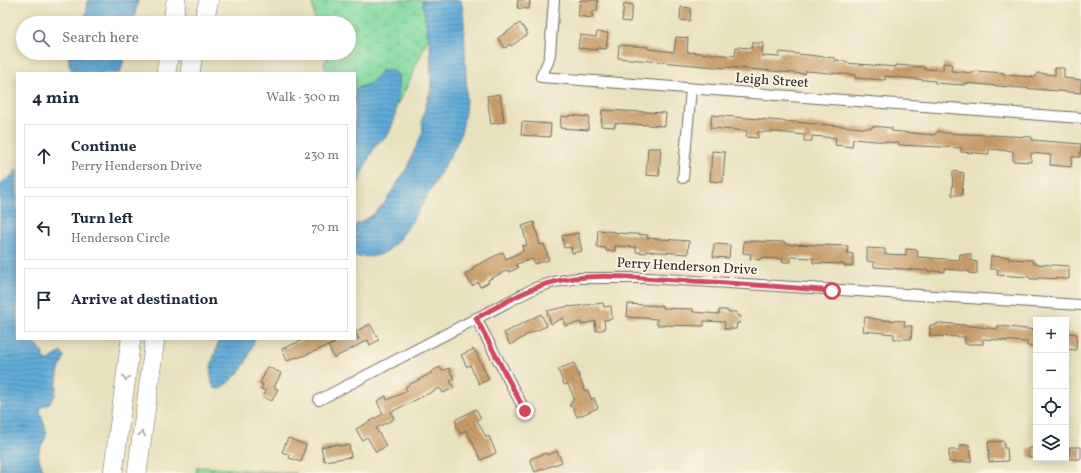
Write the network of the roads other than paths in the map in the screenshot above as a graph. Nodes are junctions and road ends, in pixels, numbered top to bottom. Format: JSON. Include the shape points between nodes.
{"nodes":[{"id":1,"x":176,"y":0,"type":"edge"},
{"id":2,"x":200,"y":0,"type":"edge"},
{"id":3,"x":209,"y":0,"type":"edge"},
{"id":4,"x":554,"y":0,"type":"edge"},
{"id":5,"x":174,"y":16,"type":"edge"},
{"id":6,"x":198,"y":16,"type":"edge"},
{"id":7,"x":205,"y":16,"type":"edge"},
{"id":8,"x":168,"y":60,"type":"edge"},
{"id":9,"x":166,"y":72,"type":"edge"},
{"id":10,"x":692,"y":89,"type":"junction"},
{"id":11,"x":1081,"y":118,"type":"edge"},
{"id":12,"x":684,"y":178,"type":"dead end"},
{"id":13,"x":1081,"y":305,"type":"edge"},
{"id":14,"x":476,"y":318,"type":"junction"},
{"id":15,"x":131,"y":340,"type":"edge"},
{"id":16,"x":155,"y":340,"type":"edge"},
{"id":17,"x":319,"y":400,"type":"dead end"},
{"id":18,"x":525,"y":411,"type":"dead end"},
{"id":19,"x":113,"y":473,"type":"edge"},
{"id":20,"x":137,"y":473,"type":"edge"}],
"edges":[{"from":1,"to":5,"type":"highway"},
{"from":2,"to":6,"type":"highway"},
{"from":3,"to":7,"type":"highway"},
{"from":4,"to":10,"type":"street","name":"Leigh Street","via":[[550,54],[541,77]]},
{"from":8,"to":9,"type":"highway"},
{"from":10,"to":11,"type":"street","name":"Leigh Street"},
{"from":10,"to":12,"type":"street"},
{"from":13,"to":14,"type":"street","name":"Perry Henderson Drive","via":[[708,281],[602,277],[578,278],[535,288]]},
{"from":14,"to":17,"type":"street","name":"Perry Henderson Drive"},
{"from":14,"to":18,"type":"street"},
{"from":15,"to":19,"type":"highway","one_way":true},
{"from":20,"to":16,"type":"highway","one_way":true}]}
